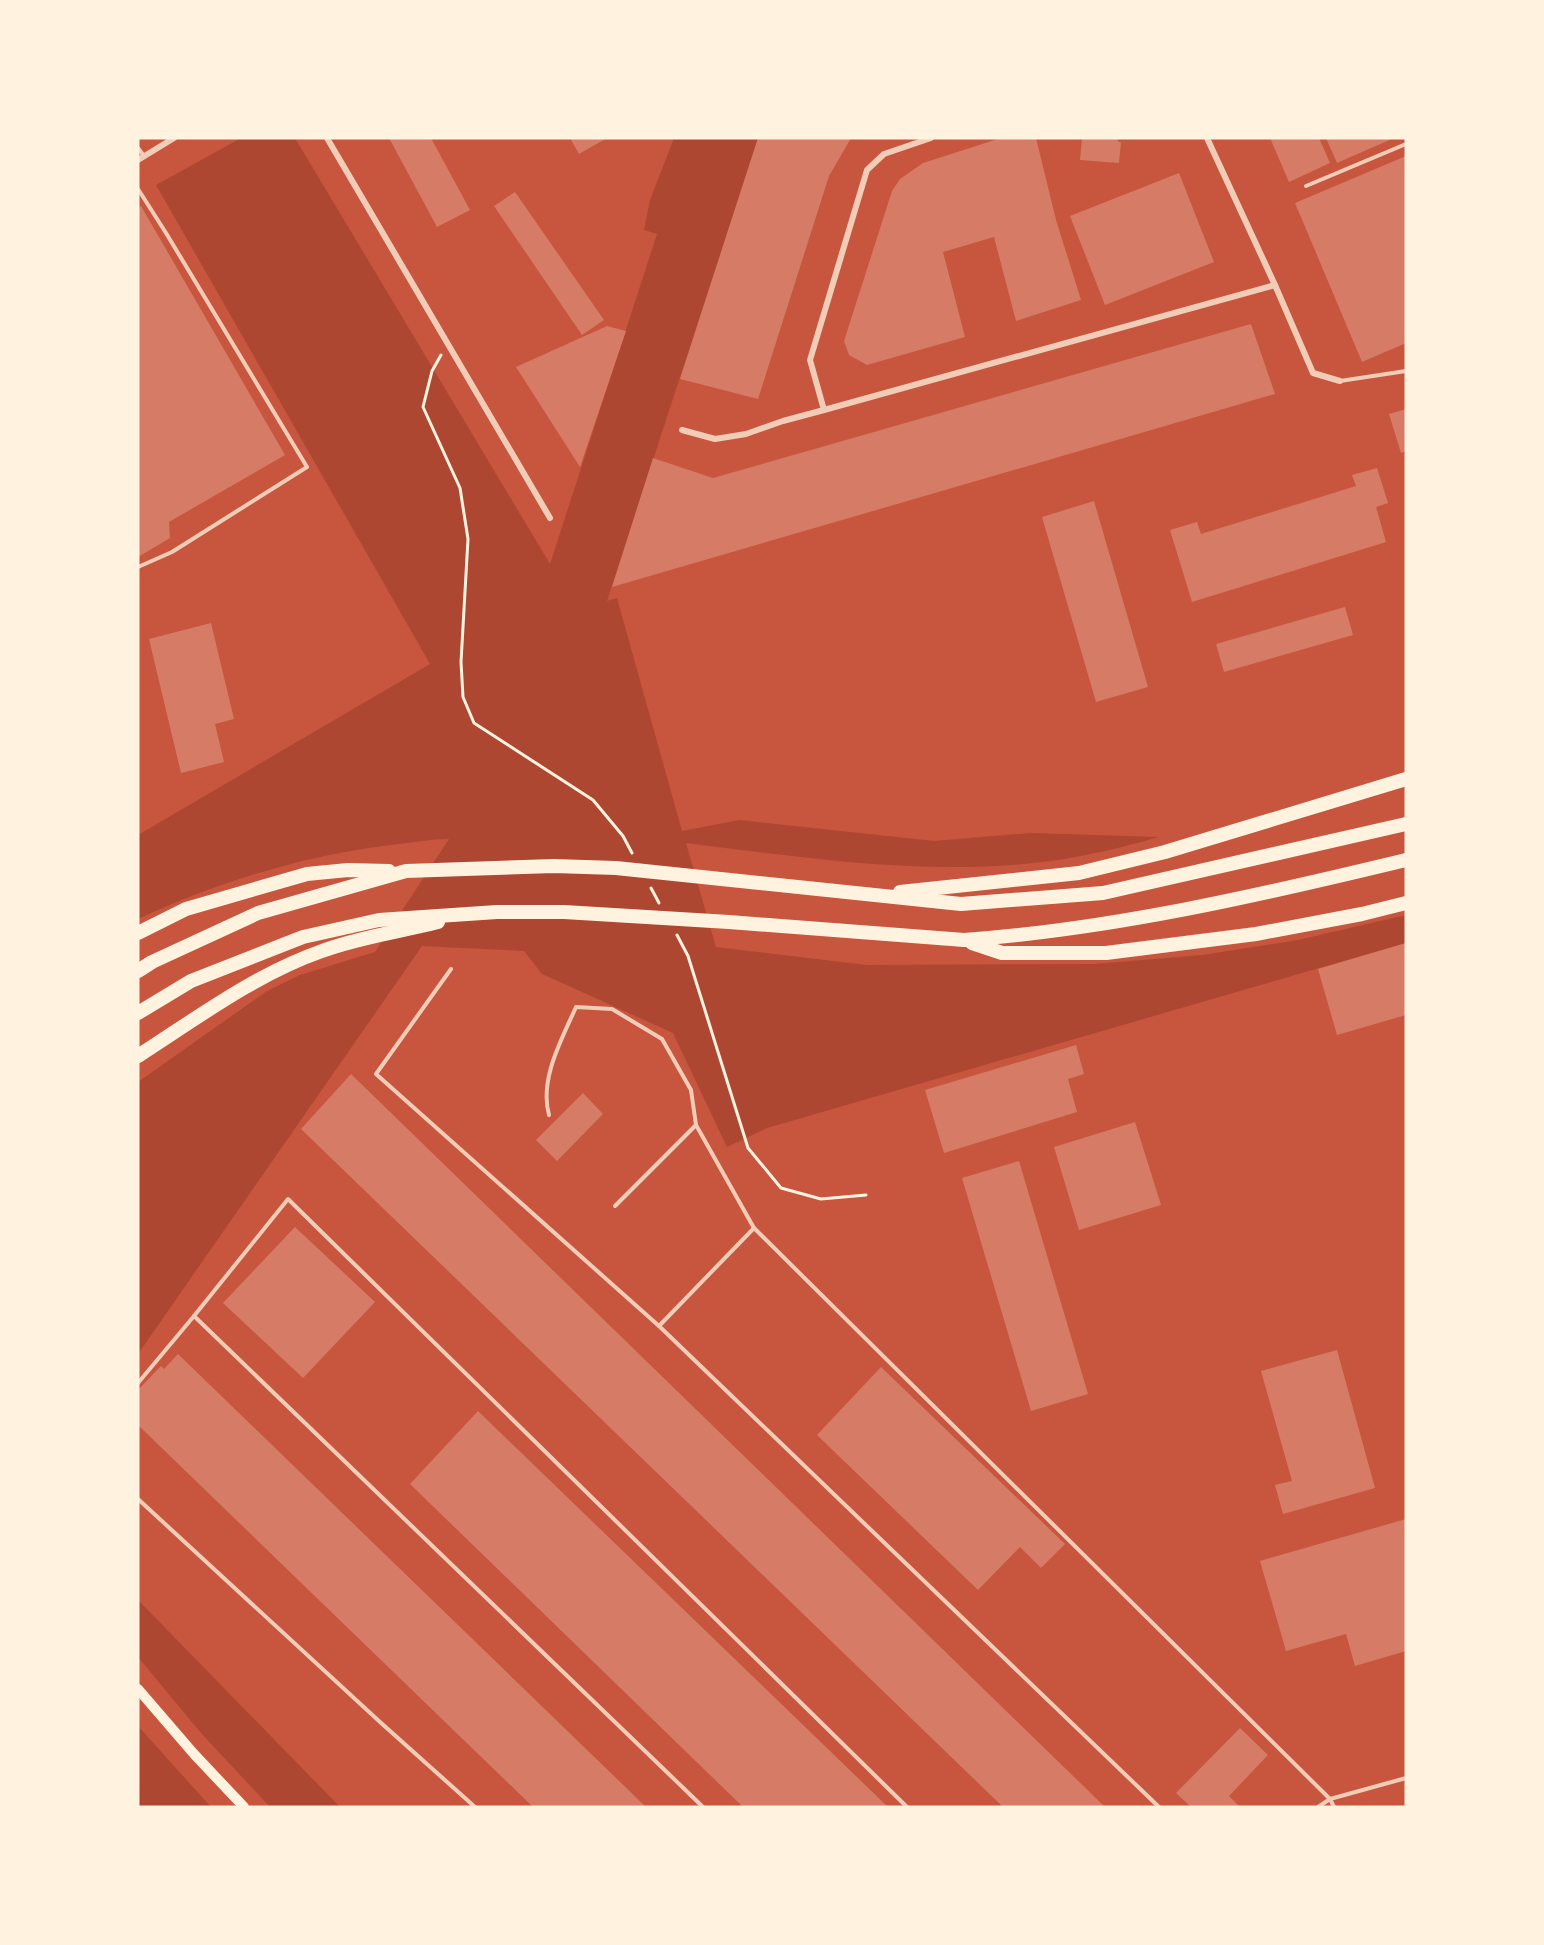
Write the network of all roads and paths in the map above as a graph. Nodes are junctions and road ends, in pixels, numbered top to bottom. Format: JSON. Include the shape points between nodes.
{"nodes":[{"id":1,"x":174,"y":138,"type":"edge"},
{"id":2,"x":327,"y":138,"type":"edge"},
{"id":3,"x":931,"y":138,"type":"edge"},
{"id":4,"x":1208,"y":138,"type":"edge"},
{"id":5,"x":1406,"y":144,"type":"edge"},
{"id":6,"x":138,"y":148,"type":"edge"},
{"id":7,"x":141,"y":158,"type":"edge"},
{"id":8,"x":1306,"y":186,"type":"dead end"},
{"id":9,"x":138,"y":189,"type":"edge"},
{"id":10,"x":1275,"y":285,"type":"junction"},
{"id":11,"x":447,"y":343,"type":"junction"},
{"id":12,"x":1406,"y":371,"type":"edge"},
{"id":13,"x":1340,"y":381,"type":"joint"},
{"id":14,"x":824,"y":410,"type":"junction"},
{"id":15,"x":682,"y":430,"type":"dead end"},
{"id":16,"x":550,"y":518,"type":"dead end"},
{"id":17,"x":138,"y":567,"type":"edge"},
{"id":18,"x":1406,"y":779,"type":"edge"},
{"id":19,"x":1406,"y":824,"type":"edge"},
{"id":20,"x":634,"y":856,"type":"dead end"},
{"id":21,"x":1406,"y":860,"type":"edge"},
{"id":22,"x":406,"y":871,"type":"junction"},
{"id":23,"x":650,"y":886,"type":"dead end"},
{"id":24,"x":868,"y":895,"type":"junction"},
{"id":25,"x":1406,"y":903,"type":"edge"},
{"id":26,"x":661,"y":906,"type":"dead end"},
{"id":27,"x":469,"y":914,"type":"junction"},
{"id":28,"x":672,"y":926,"type":"dead end"},
{"id":29,"x":138,"y":933,"type":"edge"},
{"id":30,"x":964,"y":940,"type":"junction"},
{"id":31,"x":451,"y":969,"type":"dead end"},
{"id":32,"x":138,"y":971,"type":"edge"},
{"id":33,"x":138,"y":1013,"type":"edge"},
{"id":34,"x":138,"y":1056,"type":"edge"},
{"id":35,"x":549,"y":1115,"type":"dead end"},
{"id":36,"x":696,"y":1125,"type":"junction"},
{"id":37,"x":866,"y":1195,"type":"dead end"},
{"id":38,"x":615,"y":1206,"type":"dead end"},
{"id":39,"x":754,"y":1228,"type":"junction"},
{"id":40,"x":194,"y":1316,"type":"junction"},
{"id":41,"x":659,"y":1326,"type":"junction"},
{"id":42,"x":138,"y":1383,"type":"edge"},
{"id":43,"x":138,"y":1499,"type":"edge"},
{"id":44,"x":138,"y":1689,"type":"edge"},
{"id":45,"x":1406,"y":1778,"type":"edge"},
{"id":46,"x":1330,"y":1799,"type":"junction"},
{"id":47,"x":244,"y":1807,"type":"edge"},
{"id":48,"x":475,"y":1807,"type":"edge"},
{"id":49,"x":703,"y":1807,"type":"edge"},
{"id":50,"x":907,"y":1807,"type":"edge"},
{"id":51,"x":1159,"y":1807,"type":"edge"},
{"id":52,"x":1318,"y":1807,"type":"edge"},
{"id":53,"x":1334,"y":1807,"type":"edge"}],
"edges":[{"from":1,"to":7,"type":"street"},
{"from":2,"to":11,"type":"street"},
{"from":3,"to":14,"type":"street","via":[[884,154],[867,170],[810,360]]},
{"from":4,"to":10,"type":"street"},
{"from":5,"to":8,"type":"lane"},
{"from":6,"to":7,"type":"lane"},
{"from":9,"to":17,"type":"lane","via":[[307,467],[172,552]]},
{"from":10,"to":13,"type":"street","via":[[1313,373]]},
{"from":10,"to":14,"type":"street"},
{"from":11,"to":16,"type":"street"},
{"from":11,"to":20,"type":"path","via":[[432,371],[423,406],[460,488],[468,539],[461,662],[463,697],[474,723],[593,800]]},
{"from":12,"to":13,"type":"lane"},
{"from":14,"to":15,"type":"street","via":[[716,439]]},
{"from":18,"to":24,"type":"highway","via":[[1165,852],[1079,873]]},
{"from":19,"to":24,"type":"highway","via":[[1103,893],[961,904]]},
{"from":21,"to":30,"type":"highway","via":[[1200,907],[1102,924]]},
{"from":22,"to":24,"type":"highway","via":[[616,868]]},
{"from":22,"to":29,"type":"highway","via":[[307,874],[186,909]]},
{"from":22,"to":32,"type":"highway","via":[[258,913]]},
{"from":23,"to":26,"type":"path"},
{"from":25,"to":30,"type":"highway","via":[[1256,934],[1106,953],[1002,953]]},
{"from":27,"to":30,"type":"highway","via":[[564,912]]},
{"from":27,"to":33,"type":"highway","via":[[379,920],[303,937],[191,981]]},
{"from":27,"to":34,"type":"highway","via":[[363,938],[290,963]]},
{"from":28,"to":37,"type":"path","via":[[688,956],[748,1148],[781,1188],[821,1198]]},
{"from":31,"to":41,"type":"lane","via":[[376,1074]]},
{"from":35,"to":36,"type":"lane","via":[[545,1102],[549,1075],[576,1007],[612,1009],[662,1039],[691,1090]]},
{"from":36,"to":38,"type":"lane"},
{"from":36,"to":39,"type":"lane"},
{"from":39,"to":41,"type":"lane"},
{"from":39,"to":46,"type":"lane"},
{"from":40,"to":42,"type":"lane"},
{"from":40,"to":49,"type":"lane"},
{"from":40,"to":50,"type":"lane","via":[[288,1199]]},
{"from":41,"to":51,"type":"lane"},
{"from":43,"to":48,"type":"lane"},
{"from":44,"to":47,"type":"main road"},
{"from":45,"to":46,"type":"lane"},
{"from":46,"to":52,"type":"lane"},
{"from":46,"to":53,"type":"lane"}]}
